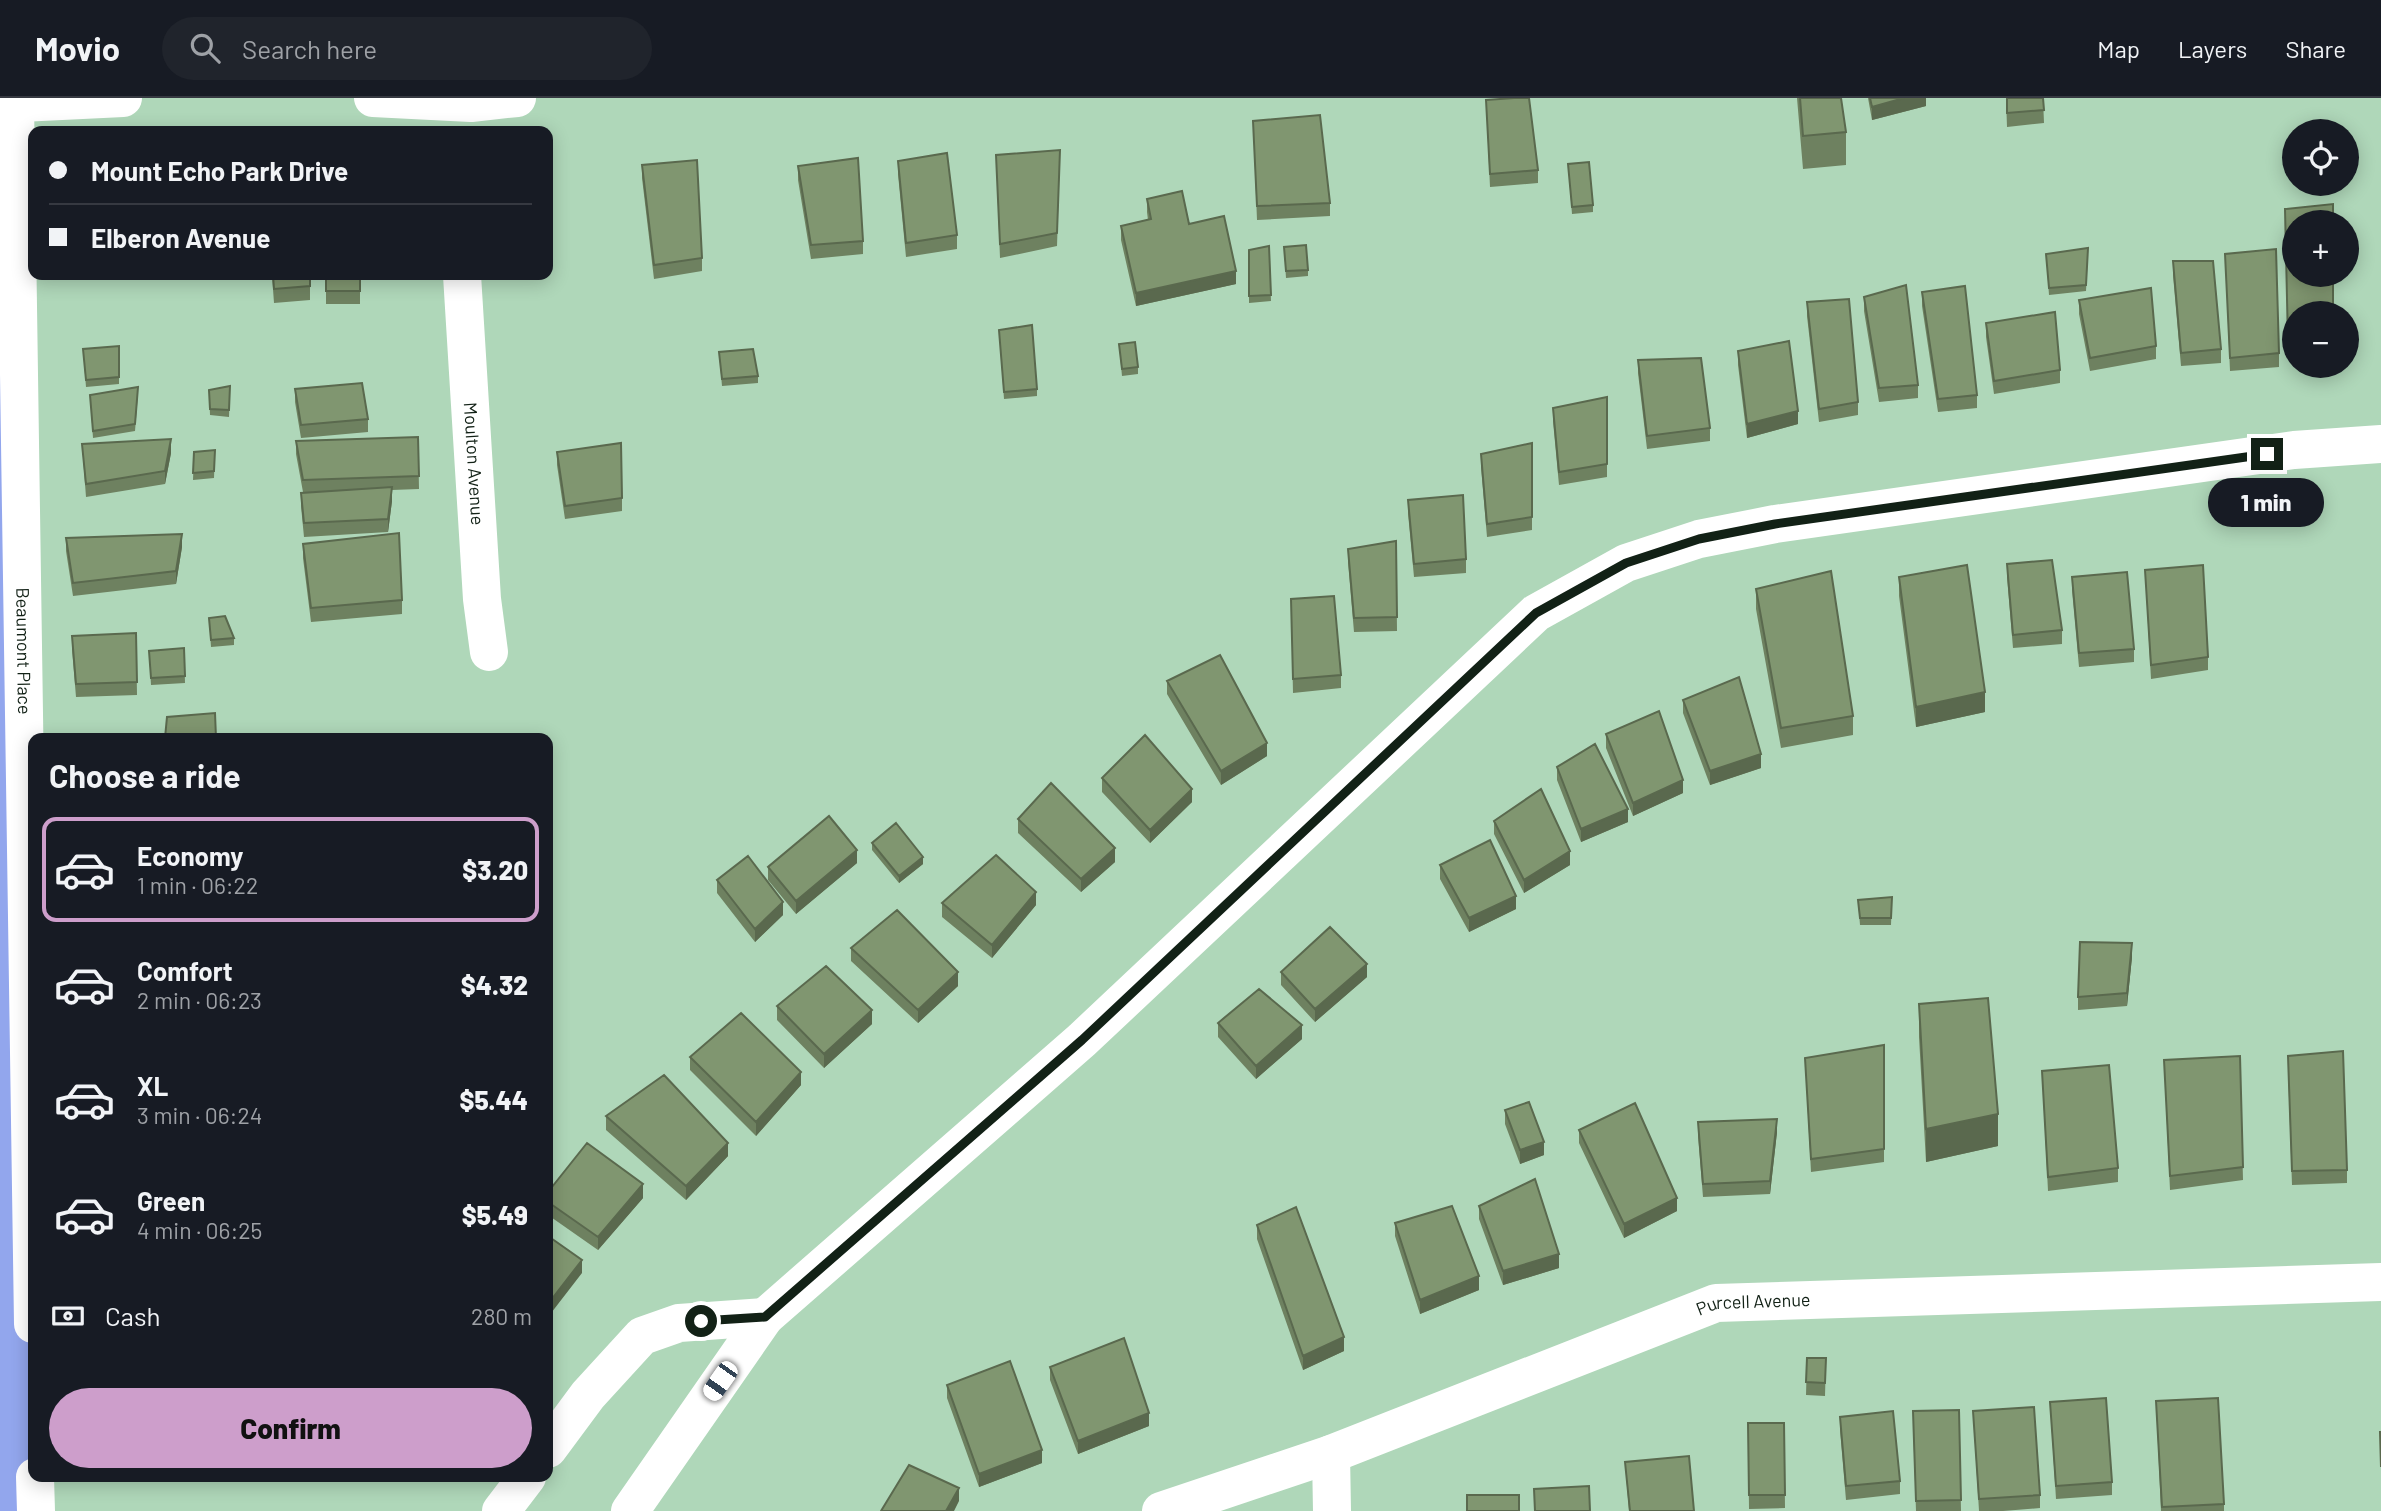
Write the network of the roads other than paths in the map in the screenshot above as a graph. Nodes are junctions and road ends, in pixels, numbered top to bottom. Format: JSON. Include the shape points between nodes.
{"nodes":[{"id":1,"x":123,"y":98,"type":"edge"},
{"id":2,"x":373,"y":98,"type":"edge"},
{"id":3,"x":517,"y":98,"type":"edge"},
{"id":4,"x":8,"y":104,"type":"edge"},
{"id":5,"x":469,"y":117,"type":"edge"},
{"id":6,"x":462,"y":280,"type":"edge"},
{"id":7,"x":2381,"y":444,"type":"edge"},
{"id":8,"x":489,"y":652,"type":"dead end"},
{"id":9,"x":28,"y":1080,"type":"edge"},
{"id":10,"x":2381,"y":1282,"type":"edge"},
{"id":11,"x":765,"y":1317,"type":"junction"},
{"id":12,"x":553,"y":1442,"type":"edge"},
{"id":13,"x":1331,"y":1454,"type":"junction"},
{"id":14,"x":36,"y":1482,"type":"edge"},
{"id":15,"x":523,"y":1482,"type":"edge"},
{"id":16,"x":36,"y":1511,"type":"edge"},
{"id":17,"x":501,"y":1511,"type":"edge"},
{"id":18,"x":630,"y":1511,"type":"edge"},
{"id":19,"x":1161,"y":1511,"type":"edge"},
{"id":20,"x":1332,"y":1511,"type":"edge"}],
"edges":[{"from":1,"to":4,"type":"street"},
{"from":2,"to":5,"type":"street"},
{"from":3,"to":5,"type":"street"},
{"from":4,"to":9,"type":"street","name":"Beaumont Place"},
{"from":6,"to":8,"type":"street","name":"Moulton Avenue"},
{"from":7,"to":11,"type":"street","via":[[2294,450],[1775,524],[1699,539],[1615,569],[1536,613],[1082,1040]]},
{"from":10,"to":13,"type":"street","name":"Purcell Avenue","via":[[1716,1303]]},
{"from":11,"to":12,"type":"street","via":[[680,1323],[642,1336],[588,1395]]},
{"from":11,"to":18,"type":"street"},
{"from":13,"to":19,"type":"street","name":"Purcell Avenue"},
{"from":13,"to":20,"type":"street"},
{"from":14,"to":16,"type":"street"},
{"from":15,"to":17,"type":"street"}]}
